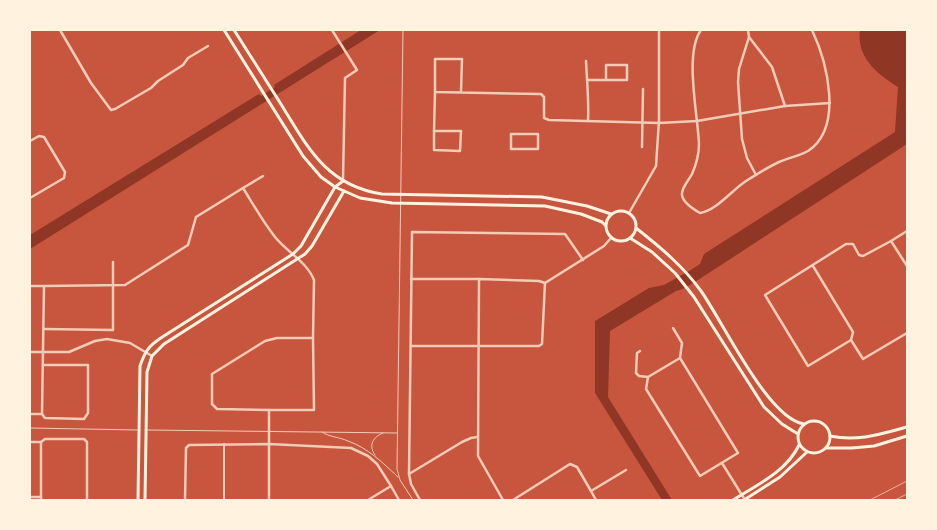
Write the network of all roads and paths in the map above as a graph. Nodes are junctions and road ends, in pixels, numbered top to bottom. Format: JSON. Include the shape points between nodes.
{"nodes":[{"id":1,"x":60,"y":30,"type":"edge"},
{"id":2,"x":224,"y":30,"type":"edge"},
{"id":3,"x":234,"y":30,"type":"edge"},
{"id":4,"x":332,"y":30,"type":"edge"},
{"id":5,"x":403,"y":30,"type":"edge"},
{"id":6,"x":660,"y":30,"type":"edge"},
{"id":7,"x":701,"y":30,"type":"edge"},
{"id":8,"x":748,"y":30,"type":"edge"},
{"id":9,"x":812,"y":30,"type":"edge"},
{"id":10,"x":750,"y":37,"type":"junction"},
{"id":11,"x":208,"y":46,"type":"dead end"},
{"id":12,"x":586,"y":61,"type":"dead end"},
{"id":13,"x":587,"y":80,"type":"junction"},
{"id":14,"x":606,"y":80,"type":"junction"},
{"id":15,"x":643,"y":89,"type":"dead end"},
{"id":16,"x":435,"y":91,"type":"junction"},
{"id":17,"x":462,"y":92,"type":"junction"},
{"id":18,"x":830,"y":103,"type":"junction"},
{"id":19,"x":785,"y":106,"type":"junction"},
{"id":20,"x":740,"y":114,"type":"junction"},
{"id":21,"x":588,"y":121,"type":"junction"},
{"id":22,"x":697,"y":121,"type":"junction"},
{"id":23,"x":642,"y":122,"type":"junction"},
{"id":24,"x":659,"y":123,"type":"junction"},
{"id":25,"x":434,"y":131,"type":"junction"},
{"id":26,"x":511,"y":134,"type":"joint"},
{"id":27,"x":30,"y":141,"type":"edge"},
{"id":28,"x":642,"y":147,"type":"dead end"},
{"id":29,"x":756,"y":175,"type":"junction"},
{"id":30,"x":263,"y":176,"type":"dead end"},
{"id":31,"x":343,"y":181,"type":"junction"},
{"id":32,"x":243,"y":188,"type":"junction"},
{"id":33,"x":335,"y":188,"type":"junction"},
{"id":34,"x":344,"y":191,"type":"junction"},
{"id":35,"x":30,"y":198,"type":"edge"},
{"id":36,"x":629,"y":213,"type":"junction"},
{"id":37,"x":611,"y":214,"type":"junction"},
{"id":38,"x":605,"y":225,"type":"junction"},
{"id":39,"x":636,"y":228,"type":"junction"},
{"id":40,"x":907,"y":231,"type":"edge"},
{"id":41,"x":611,"y":238,"type":"junction"},
{"id":42,"x":630,"y":238,"type":"junction"},
{"id":43,"x":891,"y":241,"type":"junction"},
{"id":44,"x":293,"y":254,"type":"junction"},
{"id":45,"x":298,"y":259,"type":"junction"},
{"id":46,"x":583,"y":260,"type":"junction"},
{"id":47,"x":113,"y":262,"type":"dead end"},
{"id":48,"x":813,"y":266,"type":"junction"},
{"id":49,"x":907,"y":266,"type":"edge"},
{"id":50,"x":412,"y":279,"type":"junction"},
{"id":51,"x":479,"y":279,"type":"junction"},
{"id":52,"x":545,"y":283,"type":"junction"},
{"id":53,"x":30,"y":286,"type":"edge"},
{"id":54,"x":44,"y":286,"type":"junction"},
{"id":55,"x":113,"y":286,"type":"junction"},
{"id":56,"x":44,"y":328,"type":"junction"},
{"id":57,"x":673,"y":328,"type":"dead end"},
{"id":58,"x":907,"y":333,"type":"edge"},
{"id":59,"x":313,"y":338,"type":"junction"},
{"id":60,"x":851,"y":340,"type":"junction"},
{"id":61,"x":411,"y":346,"type":"junction"},
{"id":62,"x":478,"y":346,"type":"junction"},
{"id":63,"x":145,"y":351,"type":"junction"},
{"id":64,"x":640,"y":351,"type":"dead end"},
{"id":65,"x":30,"y":352,"type":"edge"},
{"id":66,"x":43,"y":353,"type":"junction"},
{"id":67,"x":152,"y":356,"type":"junction"},
{"id":68,"x":680,"y":358,"type":"junction"},
{"id":69,"x":43,"y":364,"type":"junction"},
{"id":70,"x":648,"y":377,"type":"junction"},
{"id":71,"x":269,"y":410,"type":"junction"},
{"id":72,"x":30,"y":414,"type":"edge"},
{"id":73,"x":42,"y":414,"type":"junction"},
{"id":74,"x":804,"y":424,"type":"junction"},
{"id":75,"x":30,"y":428,"type":"edge"},
{"id":76,"x":903,"y":428,"type":"edge"},
{"id":77,"x":269,"y":432,"type":"junction"},
{"id":78,"x":322,"y":432,"type":"junction"},
{"id":79,"x":384,"y":433,"type":"junction"},
{"id":80,"x":398,"y":433,"type":"junction"},
{"id":81,"x":798,"y":434,"type":"junction"},
{"id":82,"x":830,"y":436,"type":"junction"},
{"id":83,"x":477,"y":437,"type":"junction"},
{"id":84,"x":905,"y":437,"type":"edge"},
{"id":85,"x":30,"y":442,"type":"edge"},
{"id":86,"x":41,"y":442,"type":"junction"},
{"id":87,"x":224,"y":444,"type":"junction"},
{"id":88,"x":269,"y":444,"type":"junction"},
{"id":89,"x":799,"y":445,"type":"junction"},
{"id":90,"x":826,"y":448,"type":"junction"},
{"id":91,"x":807,"y":452,"type":"junction"},
{"id":92,"x":376,"y":456,"type":"junction"},
{"id":93,"x":722,"y":463,"type":"junction"},
{"id":94,"x":626,"y":470,"type":"dead end"},
{"id":95,"x":409,"y":474,"type":"junction"},
{"id":96,"x":399,"y":478,"type":"junction"},
{"id":97,"x":391,"y":486,"type":"junction"},
{"id":98,"x":591,"y":491,"type":"junction"},
{"id":99,"x":742,"y":495,"type":"junction"},
{"id":100,"x":30,"y":497,"type":"edge"},
{"id":101,"x":41,"y":499,"type":"edge"},
{"id":102,"x":87,"y":500,"type":"edge"},
{"id":103,"x":138,"y":500,"type":"edge"},
{"id":104,"x":144,"y":500,"type":"edge"},
{"id":105,"x":185,"y":500,"type":"edge"},
{"id":106,"x":224,"y":500,"type":"edge"},
{"id":107,"x":268,"y":500,"type":"edge"},
{"id":108,"x":368,"y":500,"type":"edge"},
{"id":109,"x":399,"y":500,"type":"edge"},
{"id":110,"x":412,"y":500,"type":"edge"},
{"id":111,"x":420,"y":500,"type":"edge"},
{"id":112,"x":503,"y":500,"type":"edge"},
{"id":113,"x":513,"y":500,"type":"edge"},
{"id":114,"x":596,"y":500,"type":"edge"},
{"id":115,"x":733,"y":500,"type":"edge"},
{"id":116,"x":745,"y":500,"type":"edge"}],
"edges":[{"from":1,"to":11,"type":"street","via":[[111,110],[152,88]]},
{"from":2,"to":33,"type":"main road","via":[[303,156]]},
{"from":3,"to":31,"type":"main road","via":[[316,158]]},
{"from":4,"to":31,"type":"street","via":[[357,70],[345,78]]},
{"from":5,"to":80,"type":"lane"},
{"from":6,"to":24,"type":"street"},
{"from":7,"to":22,"type":"street","via":[[695,42],[693,60]]},
{"from":8,"to":10,"type":"street"},
{"from":9,"to":18,"type":"street","via":[[821,52]]},
{"from":10,"to":19,"type":"street","via":[[772,66]]},
{"from":10,"to":20,"type":"street","via":[[738,72]]},
{"from":12,"to":13,"type":"street"},
{"from":13,"to":14,"type":"street"},
{"from":13,"to":21,"type":"street"},
{"from":14,"to":14,"type":"street","via":[[627,80],[627,65],[606,65]]},
{"from":15,"to":23,"type":"street"},
{"from":16,"to":17,"type":"street"},
{"from":16,"to":17,"type":"street","via":[[435,59],[462,59]]},
{"from":16,"to":25,"type":"street"},
{"from":17,"to":21,"type":"street","via":[[541,94],[546,120]]},
{"from":18,"to":19,"type":"street"},
{"from":18,"to":29,"type":"street","via":[[826,126],[814,146]]},
{"from":19,"to":20,"type":"street"},
{"from":20,"to":22,"type":"street"},
{"from":20,"to":29,"type":"street","via":[[745,151]]},
{"from":21,"to":23,"type":"street"},
{"from":22,"to":24,"type":"street"},
{"from":22,"to":29,"type":"street","via":[[697,155],[682,191],[689,206],[700,213],[712,210],[735,188]]},
{"from":23,"to":24,"type":"street"},
{"from":23,"to":28,"type":"street"},
{"from":24,"to":36,"type":"street","via":[[656,166]]},
{"from":25,"to":25,"type":"street","via":[[461,131],[460,150],[434,150]]},
{"from":26,"to":26,"type":"street","via":[[538,134],[538,149],[511,149]]},
{"from":27,"to":35,"type":"street","via":[[44,137],[65,172],[64,178]]},
{"from":30,"to":32,"type":"street"},
{"from":31,"to":33,"type":"main road"},
{"from":31,"to":34,"type":"main road"},
{"from":31,"to":37,"type":"main road","via":[[382,194],[542,197]]},
{"from":32,"to":44,"type":"street","via":[[275,238]]},
{"from":32,"to":55,"type":"street","via":[[196,217],[188,245],[124,286]]},
{"from":33,"to":34,"type":"main road"},
{"from":33,"to":44,"type":"main road"},
{"from":34,"to":38,"type":"main road","via":[[360,198],[385,202],[559,208]]},
{"from":34,"to":45,"type":"main road","via":[[312,246]]},
{"from":36,"to":37,"type":"main road"},
{"from":36,"to":39,"type":"main road"},
{"from":37,"to":38,"type":"main road"},
{"from":38,"to":41,"type":"main road"},
{"from":39,"to":42,"type":"main road"},
{"from":39,"to":74,"type":"main road","via":[[683,268],[702,292],[764,391],[782,413]]},
{"from":40,"to":43,"type":"street"},
{"from":41,"to":42,"type":"main road","via":[[621,242]]},
{"from":41,"to":46,"type":"street"},
{"from":42,"to":81,"type":"main road","via":[[675,273],[757,396],[771,414]]},
{"from":43,"to":48,"type":"street","via":[[863,256],[853,244],[846,244]]},
{"from":43,"to":49,"type":"street"},
{"from":44,"to":45,"type":"street"},
{"from":44,"to":63,"type":"main road"},
{"from":45,"to":59,"type":"street","via":[[312,273],[314,280]]},
{"from":45,"to":67,"type":"main road","via":[[164,344]]},
{"from":46,"to":50,"type":"street","via":[[567,234],[563,233],[415,232],[411,235]]},
{"from":46,"to":52,"type":"street"},
{"from":47,"to":55,"type":"street"},
{"from":48,"to":60,"type":"street","via":[[853,332]]},
{"from":48,"to":60,"type":"street","via":[[765,295],[808,366]]},
{"from":50,"to":51,"type":"street"},
{"from":50,"to":61,"type":"street"},
{"from":51,"to":52,"type":"street"},
{"from":51,"to":62,"type":"street"},
{"from":52,"to":62,"type":"street","via":[[542,344]]},
{"from":53,"to":54,"type":"street"},
{"from":54,"to":55,"type":"street"},
{"from":54,"to":56,"type":"street"},
{"from":55,"to":56,"type":"street","via":[[112,330]]},
{"from":56,"to":66,"type":"street"},
{"from":57,"to":68,"type":"street","via":[[682,343]]},
{"from":58,"to":60,"type":"street","via":[[863,359]]},
{"from":59,"to":71,"type":"street","via":[[314,410]]},
{"from":59,"to":71,"type":"street","via":[[265,341],[212,374],[212,404],[217,409]]},
{"from":61,"to":62,"type":"street"},
{"from":61,"to":95,"type":"street"},
{"from":62,"to":83,"type":"street"},
{"from":63,"to":66,"type":"street","via":[[130,343],[108,339],[69,352]]},
{"from":63,"to":67,"type":"street"},
{"from":63,"to":103,"type":"main road","via":[[140,366]]},
{"from":64,"to":70,"type":"street","via":[[637,353],[636,373]]},
{"from":65,"to":66,"type":"street"},
{"from":66,"to":69,"type":"street"},
{"from":67,"to":104,"type":"main road","via":[[146,372]]},
{"from":68,"to":70,"type":"street"},
{"from":68,"to":93,"type":"street","via":[[738,453]]},
{"from":69,"to":73,"type":"street"},
{"from":69,"to":73,"type":"street","via":[[88,365],[88,414],[84,419],[45,418]]},
{"from":70,"to":93,"type":"street","via":[[646,389],[700,476]]},
{"from":71,"to":77,"type":"street"},
{"from":72,"to":73,"type":"street"},
{"from":74,"to":81,"type":"main road"},
{"from":74,"to":82,"type":"main road","via":[[822,424]]},
{"from":75,"to":77,"type":"lane"},
{"from":76,"to":82,"type":"main road","via":[[860,438]]},
{"from":77,"to":78,"type":"lane"},
{"from":77,"to":88,"type":"street"},
{"from":78,"to":79,"type":"lane"},
{"from":78,"to":92,"type":"lane","via":[[356,444]]},
{"from":79,"to":80,"type":"lane"},
{"from":79,"to":92,"type":"lane","via":[[372,442]]},
{"from":80,"to":96,"type":"lane"},
{"from":81,"to":89,"type":"main road"},
{"from":82,"to":90,"type":"main road"},
{"from":83,"to":95,"type":"street","via":[[462,442]]},
{"from":83,"to":112,"type":"street","via":[[479,461]]},
{"from":84,"to":90,"type":"main road","via":[[874,446]]},
{"from":85,"to":86,"type":"street"},
{"from":86,"to":101,"type":"street"},
{"from":86,"to":102,"type":"street","via":[[45,439],[84,439],[87,442]]},
{"from":87,"to":88,"type":"street"},
{"from":87,"to":105,"type":"street","via":[[189,445],[186,448]]},
{"from":87,"to":106,"type":"street"},
{"from":88,"to":97,"type":"street","via":[[352,448],[377,464]]},
{"from":88,"to":107,"type":"street"},
{"from":89,"to":91,"type":"main road"},
{"from":89,"to":99,"type":"main road","via":[[778,471]]},
{"from":90,"to":91,"type":"main road","via":[[816,453]]},
{"from":91,"to":116,"type":"main road","via":[[780,477]]},
{"from":92,"to":96,"type":"lane"},
{"from":93,"to":99,"type":"street"},
{"from":94,"to":98,"type":"street"},
{"from":95,"to":111,"type":"street"},
{"from":96,"to":110,"type":"lane"},
{"from":97,"to":108,"type":"street"},
{"from":97,"to":109,"type":"street"},
{"from":98,"to":113,"type":"street","via":[[576,467],[570,464]]},
{"from":98,"to":114,"type":"street"},
{"from":99,"to":115,"type":"main road"},
{"from":99,"to":116,"type":"street"},
{"from":100,"to":101,"type":"street"}]}
